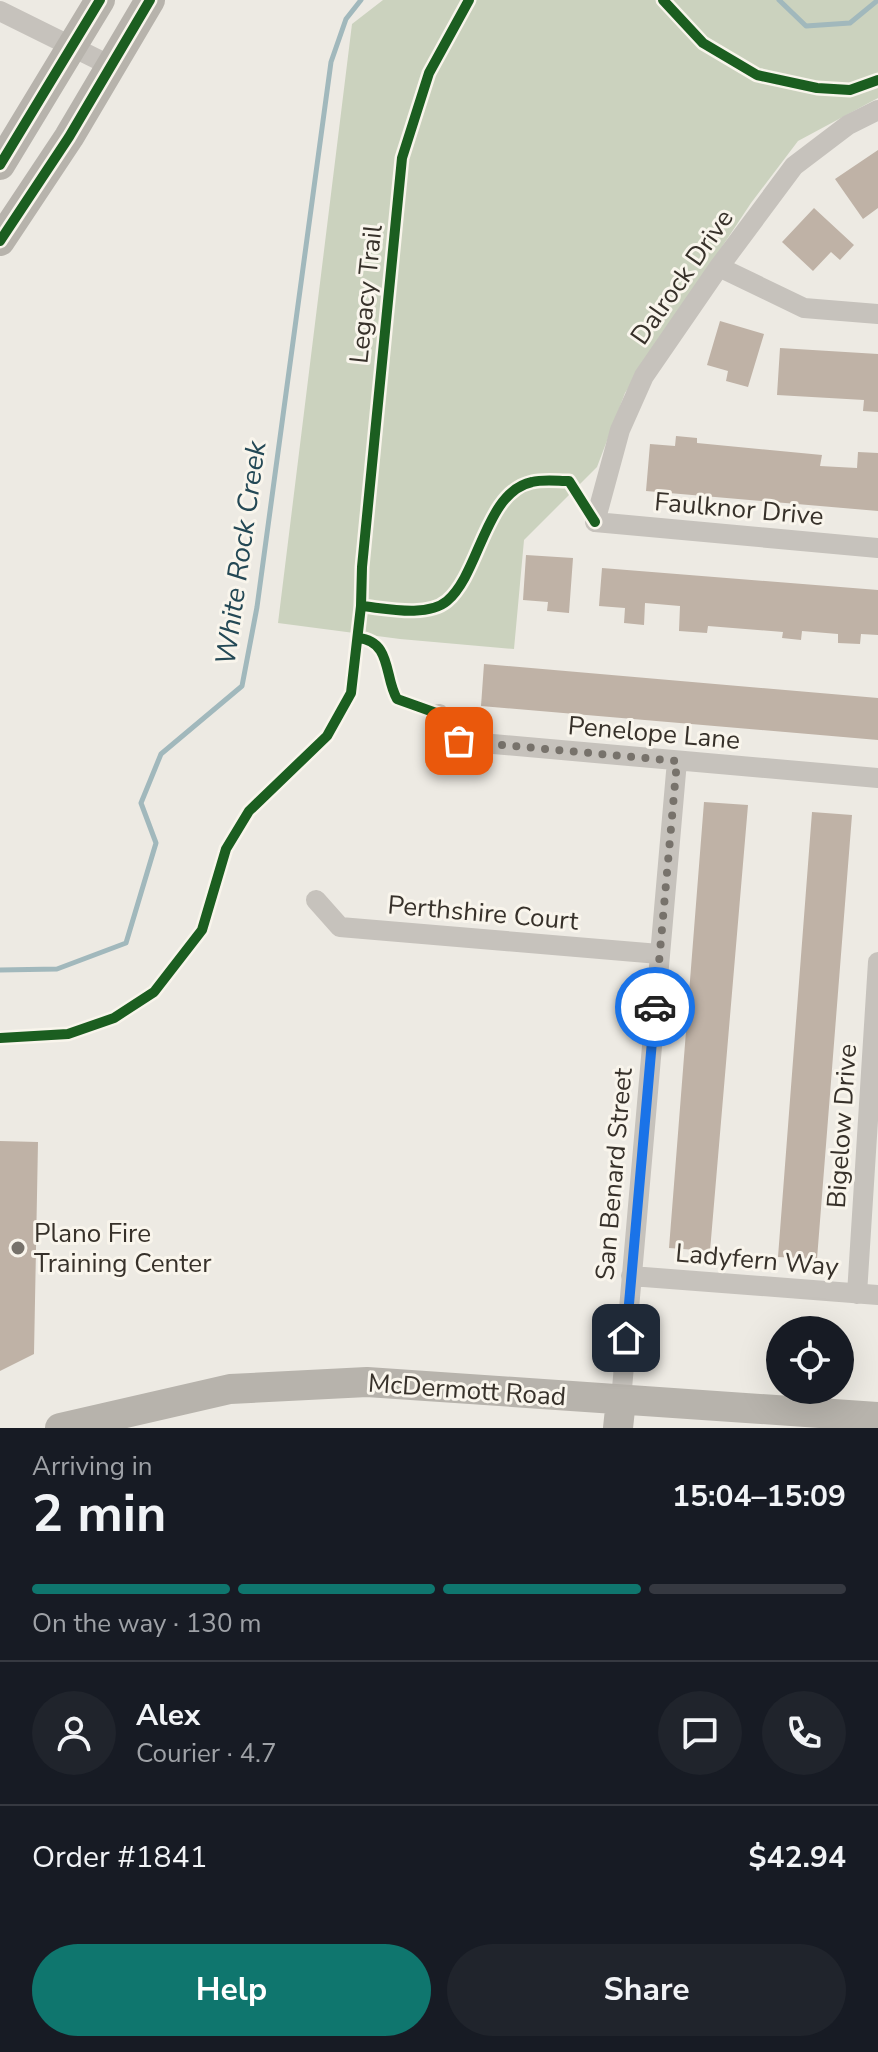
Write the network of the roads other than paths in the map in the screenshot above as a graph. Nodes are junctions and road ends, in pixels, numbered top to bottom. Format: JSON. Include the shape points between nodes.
{"nodes":[{"id":1,"x":100,"y":0,"type":"edge"},
{"id":2,"x":150,"y":0,"type":"edge"},
{"id":3,"x":0,"y":11,"type":"edge"},
{"id":4,"x":73,"y":46,"type":"junction"},
{"id":5,"x":111,"y":66,"type":"junction"},
{"id":6,"x":878,"y":110,"type":"edge"},
{"id":7,"x":0,"y":165,"type":"edge"},
{"id":8,"x":0,"y":241,"type":"edge"},
{"id":9,"x":719,"y":267,"type":"junction"},
{"id":10,"x":878,"y":314,"type":"edge"},
{"id":11,"x":595,"y":522,"type":"joint"},
{"id":12,"x":878,"y":548,"type":"edge"},
{"id":13,"x":439,"y":714,"type":"dead end"},
{"id":14,"x":677,"y":761,"type":"junction"},
{"id":15,"x":878,"y":778,"type":"edge"},
{"id":16,"x":316,"y":900,"type":"dead end"},
{"id":17,"x":659,"y":954,"type":"junction"},
{"id":18,"x":878,"y":962,"type":"edge"},
{"id":19,"x":631,"y":1276,"type":"junction"},
{"id":20,"x":857,"y":1294,"type":"junction"},
{"id":21,"x":878,"y":1295,"type":"edge"},
{"id":22,"x":620,"y":1414,"type":"edge"},
{"id":23,"x":878,"y":1417,"type":"edge"},
{"id":24,"x":60,"y":1428,"type":"edge"}],
"edges":[{"from":1,"to":4,"type":"main road"},
{"from":2,"to":5,"type":"main road"},
{"from":3,"to":4,"type":"street"},
{"from":4,"to":5,"type":"street"},
{"from":4,"to":7,"type":"main road"},
{"from":5,"to":8,"type":"main road"},
{"from":6,"to":9,"type":"street","name":"Dalrock Drive","via":[[848,125],[794,166]]},
{"from":9,"to":10,"type":"street","via":[[804,308]]},
{"from":9,"to":11,"type":"street","name":"Dalrock Drive","via":[[644,376],[620,430]]},
{"from":11,"to":12,"type":"street","name":"Faulknor Drive"},
{"from":13,"to":14,"type":"street","name":"Penelope Lane","via":[[459,741]]},
{"from":14,"to":15,"type":"street","name":"Penelope Lane"},
{"from":14,"to":17,"type":"street","name":"San Benard Street"},
{"from":16,"to":17,"type":"street","name":"Perthshire Court","via":[[340,927]]},
{"from":17,"to":19,"type":"street","name":"San Benard Street"},
{"from":18,"to":20,"type":"street","name":"Bigelow Drive"},
{"from":19,"to":20,"type":"street","name":"Ladyfern Way"},
{"from":19,"to":22,"type":"street","name":"San Benard Street"},
{"from":20,"to":21,"type":"street","name":"Ladyfern Way"},
{"from":22,"to":23,"type":"main road","name":"McDermott Road"},
{"from":22,"to":24,"type":"main road","name":"McDermott Road","via":[[367,1382],[299,1383],[230,1389]]}]}
